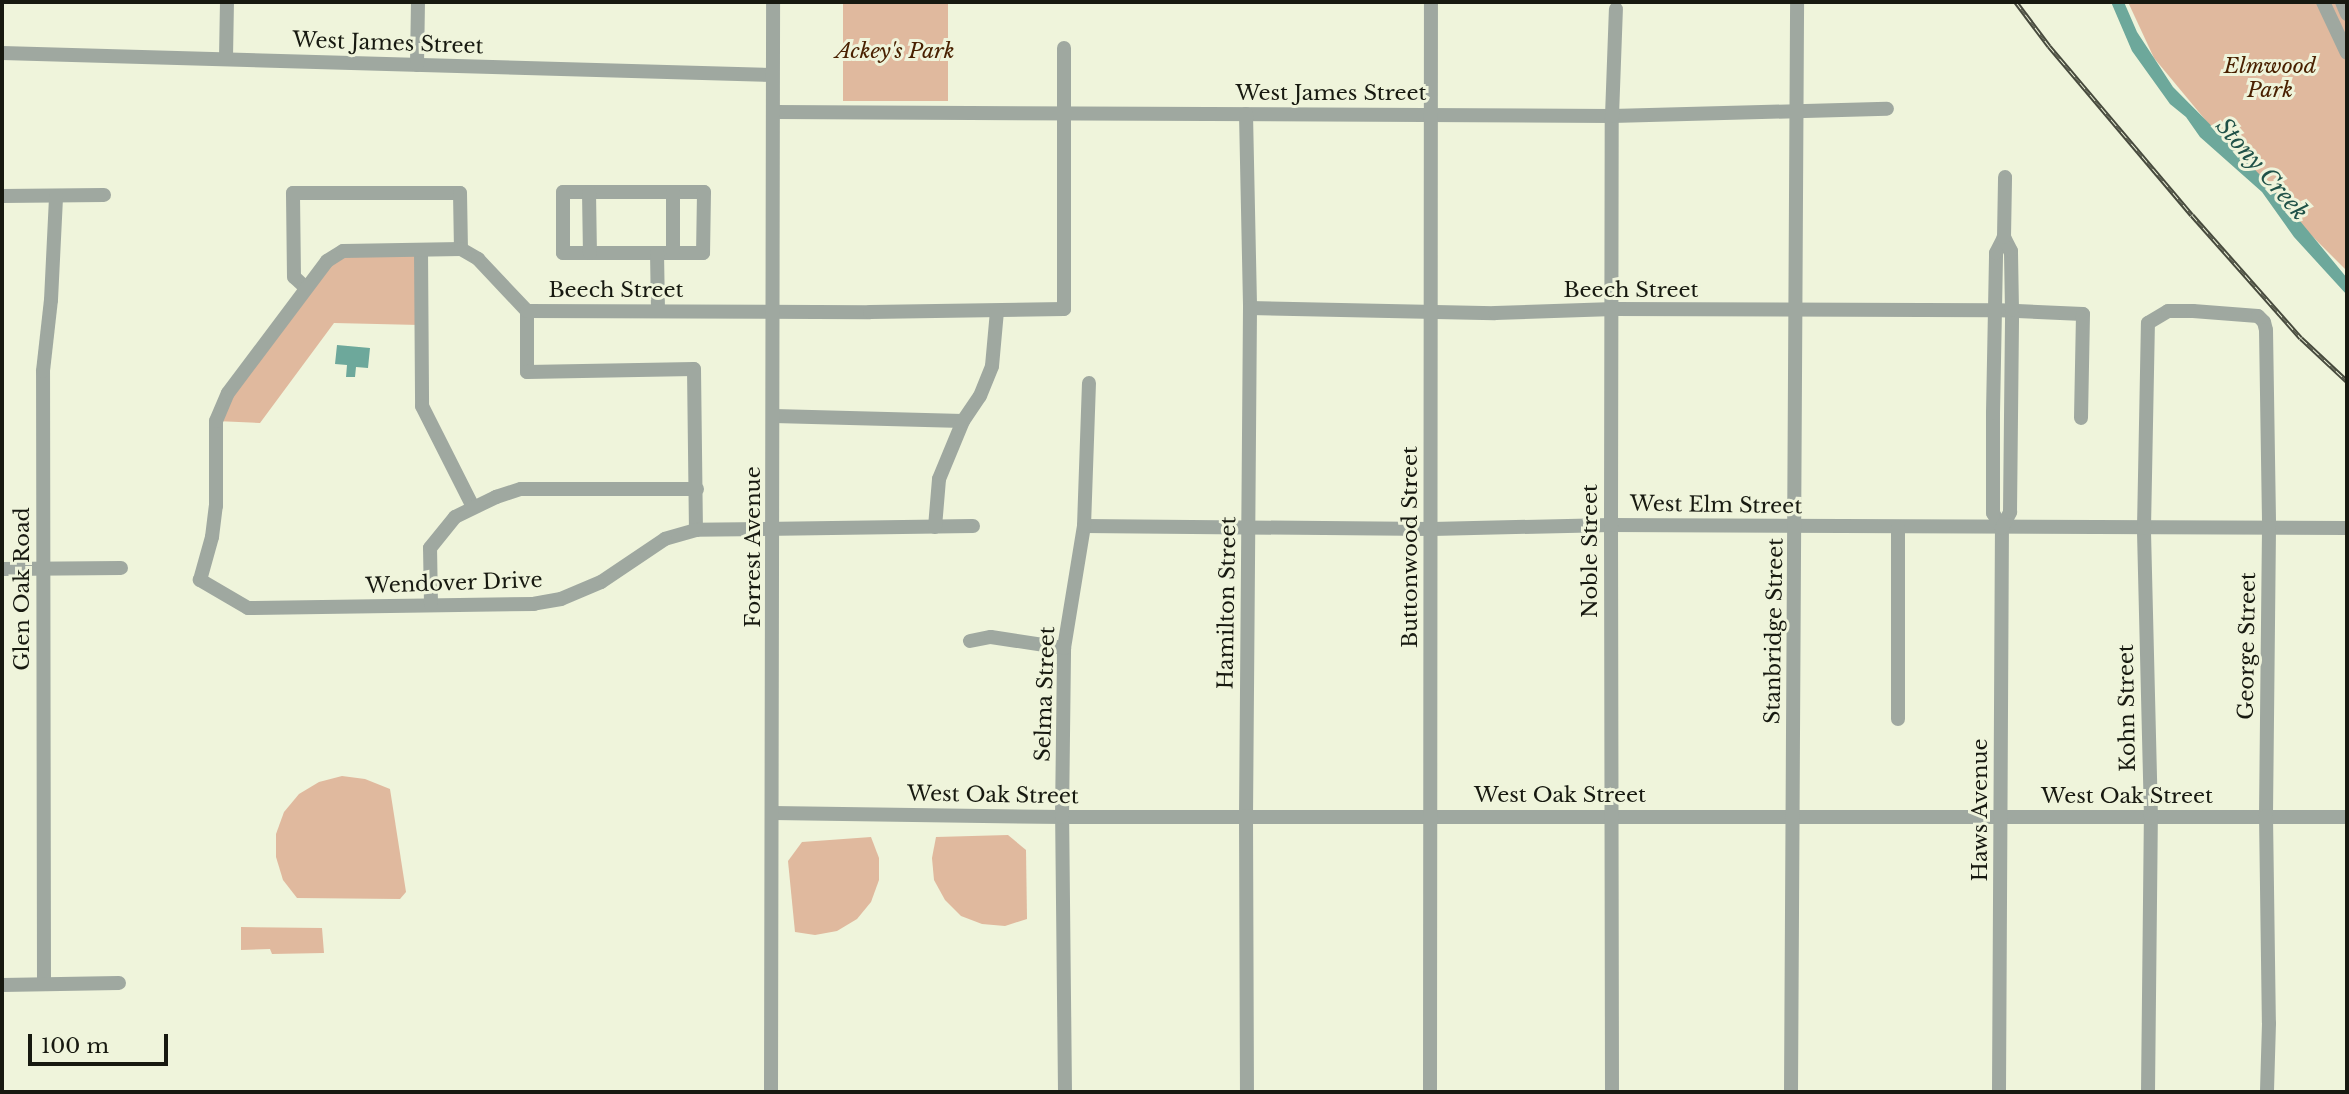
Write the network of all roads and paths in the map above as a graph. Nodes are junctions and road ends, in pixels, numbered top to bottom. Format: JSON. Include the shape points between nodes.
{"nodes":[{"id":1,"x":227,"y":2,"type":"edge"},
{"id":2,"x":418,"y":2,"type":"edge"},
{"id":3,"x":773,"y":2,"type":"edge"},
{"id":4,"x":1431,"y":2,"type":"edge"},
{"id":5,"x":1797,"y":2,"type":"edge"},
{"id":6,"x":2323,"y":2,"type":"edge"},
{"id":7,"x":2342,"y":2,"type":"edge"},
{"id":8,"x":1616,"y":9,"type":"dead end"},
{"id":9,"x":2347,"y":14,"type":"edge"},
{"id":10,"x":1064,"y":48,"type":"dead end"},
{"id":11,"x":2,"y":53,"type":"edge"},
{"id":12,"x":2347,"y":53,"type":"edge"},
{"id":13,"x":226,"y":58,"type":"junction"},
{"id":14,"x":417,"y":65,"type":"junction"},
{"id":15,"x":772,"y":75,"type":"junction"},
{"id":16,"x":1886,"y":109,"type":"dead end"},
{"id":17,"x":775,"y":111,"type":"junction"},
{"id":18,"x":1066,"y":113,"type":"junction"},
{"id":19,"x":1797,"y":113,"type":"junction"},
{"id":20,"x":1246,"y":114,"type":"junction"},
{"id":21,"x":1432,"y":114,"type":"junction"},
{"id":22,"x":1612,"y":116,"type":"junction"},
{"id":23,"x":2005,"y":177,"type":"dead end"},
{"id":24,"x":589,"y":192,"type":"junction"},
{"id":25,"x":673,"y":192,"type":"junction"},
{"id":26,"x":104,"y":194,"type":"dead end"},
{"id":27,"x":55,"y":196,"type":"junction"},
{"id":28,"x":2,"y":197,"type":"edge"},
{"id":29,"x":2004,"y":237,"type":"junction"},
{"id":30,"x":461,"y":249,"type":"junction"},
{"id":31,"x":421,"y":250,"type":"junction"},
{"id":32,"x":590,"y":253,"type":"junction"},
{"id":33,"x":657,"y":253,"type":"junction"},
{"id":34,"x":673,"y":253,"type":"junction"},
{"id":35,"x":306,"y":288,"type":"junction"},
{"id":36,"x":1250,"y":308,"type":"junction"},
{"id":37,"x":1614,"y":309,"type":"junction"},
{"id":38,"x":1429,"y":310,"type":"junction"},
{"id":39,"x":1995,"y":310,"type":"junction"},
{"id":40,"x":2012,"y":310,"type":"junction"},
{"id":41,"x":527,"y":311,"type":"junction"},
{"id":42,"x":658,"y":311,"type":"junction"},
{"id":43,"x":774,"y":311,"type":"junction"},
{"id":44,"x":997,"y":311,"type":"junction"},
{"id":45,"x":1796,"y":311,"type":"junction"},
{"id":46,"x":2148,"y":323,"type":"joint"},
{"id":47,"x":1089,"y":383,"type":"dead end"},
{"id":48,"x":774,"y":416,"type":"junction"},
{"id":49,"x":2081,"y":418,"type":"dead end"},
{"id":50,"x":963,"y":421,"type":"junction"},
{"id":51,"x":1994,"y":425,"type":"junction"},
{"id":52,"x":2011,"y":426,"type":"junction"},
{"id":53,"x":696,"y":489,"type":"junction"},
{"id":54,"x":473,"y":507,"type":"junction"},
{"id":55,"x":1611,"y":525,"type":"junction"},
{"id":56,"x":972,"y":526,"type":"dead end"},
{"id":57,"x":1084,"y":526,"type":"junction"},
{"id":58,"x":935,"y":527,"type":"junction"},
{"id":59,"x":1796,"y":527,"type":"junction"},
{"id":60,"x":1898,"y":527,"type":"junction"},
{"id":61,"x":774,"y":528,"type":"junction"},
{"id":62,"x":1248,"y":528,"type":"junction"},
{"id":63,"x":2002,"y":528,"type":"junction"},
{"id":64,"x":2144,"y":528,"type":"junction"},
{"id":65,"x":2269,"y":528,"type":"junction"},
{"id":66,"x":2347,"y":528,"type":"edge"},
{"id":67,"x":1432,"y":529,"type":"junction"},
{"id":68,"x":696,"y":530,"type":"junction"},
{"id":69,"x":41,"y":568,"type":"junction"},
{"id":70,"x":121,"y":568,"type":"dead end"},
{"id":71,"x":2,"y":569,"type":"edge"},
{"id":72,"x":431,"y":604,"type":"junction"},
{"id":73,"x":970,"y":641,"type":"dead end"},
{"id":74,"x":1064,"y":648,"type":"junction"},
{"id":75,"x":1898,"y":719,"type":"dead end"},
{"id":76,"x":773,"y":813,"type":"junction"},
{"id":77,"x":1431,"y":815,"type":"junction"},
{"id":78,"x":1245,"y":816,"type":"junction"},
{"id":79,"x":1611,"y":816,"type":"junction"},
{"id":80,"x":1793,"y":816,"type":"junction"},
{"id":81,"x":2266,"y":816,"type":"junction"},
{"id":82,"x":1062,"y":817,"type":"junction"},
{"id":83,"x":2001,"y":817,"type":"junction"},
{"id":84,"x":2347,"y":817,"type":"edge"},
{"id":85,"x":2151,"y":818,"type":"junction"},
{"id":86,"x":119,"y":983,"type":"dead end"},
{"id":87,"x":44,"y":984,"type":"junction"},
{"id":88,"x":2,"y":985,"type":"edge"},
{"id":89,"x":771,"y":1092,"type":"edge"},
{"id":90,"x":1065,"y":1092,"type":"edge"},
{"id":91,"x":1247,"y":1092,"type":"edge"},
{"id":92,"x":1430,"y":1092,"type":"edge"},
{"id":93,"x":1612,"y":1092,"type":"edge"},
{"id":94,"x":1791,"y":1092,"type":"edge"},
{"id":95,"x":1999,"y":1092,"type":"edge"},
{"id":96,"x":2148,"y":1092,"type":"edge"},
{"id":97,"x":2267,"y":1092,"type":"edge"}],
"edges":[{"from":1,"to":13,"type":"street"},
{"from":2,"to":14,"type":"street"},
{"from":3,"to":15,"type":"street","name":"Forrest Avenue"},
{"from":4,"to":21,"type":"street","name":"Buttonwood Street"},
{"from":5,"to":19,"type":"street","name":"Stanbridge Street"},
{"from":6,"to":12,"type":"street"},
{"from":7,"to":9,"type":"street"},
{"from":8,"to":22,"type":"street","name":"Noble Street"},
{"from":10,"to":18,"type":"street"},
{"from":11,"to":13,"type":"street","name":"West James Street"},
{"from":13,"to":14,"type":"street","name":"West James Street"},
{"from":14,"to":15,"type":"street","name":"West James Street"},
{"from":15,"to":17,"type":"street","name":"Forrest Avenue"},
{"from":16,"to":19,"type":"street","name":"West James Street"},
{"from":17,"to":18,"type":"street","name":"West James Street"},
{"from":17,"to":43,"type":"street","name":"Forrest Avenue"},
{"from":18,"to":20,"type":"street","name":"West James Street"},
{"from":18,"to":44,"type":"street","name":"Beech Street","via":[[1064,309]]},
{"from":19,"to":22,"type":"street","name":"West James Street"},
{"from":19,"to":45,"type":"street","name":"Stanbridge Street"},
{"from":20,"to":21,"type":"street","name":"West James Street"},
{"from":20,"to":36,"type":"street","name":"Hamilton Street"},
{"from":21,"to":22,"type":"street","name":"West James Street"},
{"from":21,"to":38,"type":"street","name":"Buttonwood Street"},
{"from":22,"to":37,"type":"street","name":"Noble Street"},
{"from":23,"to":29,"type":"street","name":"Haws Avenue"},
{"from":24,"to":25,"type":"street"},
{"from":24,"to":32,"type":"street"},
{"from":24,"to":32,"type":"street","via":[[564,192],[563,253]]},
{"from":25,"to":34,"type":"street"},
{"from":25,"to":34,"type":"street","via":[[704,192],[703,253]]},
{"from":26,"to":27,"type":"street"},
{"from":27,"to":28,"type":"street"},
{"from":27,"to":69,"type":"street","name":"Glen Oak Road","via":[[43,371]]},
{"from":29,"to":39,"type":"street","name":"Haws Avenue","via":[[1996,253]]},
{"from":29,"to":40,"type":"street","name":"Haws Avenue","via":[[2011,251]]},
{"from":30,"to":31,"type":"street"},
{"from":30,"to":35,"type":"street","via":[[460,192],[293,193],[294,277]]},
{"from":30,"to":41,"type":"street","name":"Beech Street","via":[[478,259]]},
{"from":31,"to":35,"type":"street","via":[[343,251],[327,261]]},
{"from":31,"to":54,"type":"street","via":[[422,406]]},
{"from":32,"to":33,"type":"street"},
{"from":33,"to":34,"type":"street"},
{"from":33,"to":42,"type":"street"},
{"from":35,"to":72,"type":"street","name":"Wendover Drive","via":[[228,393],[216,421],[216,506],[200,580],[248,608]]},
{"from":36,"to":38,"type":"street","name":"Beech Street"},
{"from":36,"to":62,"type":"street","name":"Hamilton Street"},
{"from":37,"to":38,"type":"street","name":"Beech Street"},
{"from":37,"to":45,"type":"street","name":"Beech Street"},
{"from":37,"to":55,"type":"street","name":"Noble Street"},
{"from":38,"to":67,"type":"street","name":"Buttonwood Street"},
{"from":39,"to":40,"type":"street","name":"Beech Street"},
{"from":39,"to":45,"type":"street","name":"Beech Street"},
{"from":39,"to":51,"type":"street","name":"Haws Avenue"},
{"from":40,"to":49,"type":"street","name":"Beech Street","via":[[2084,314]]},
{"from":40,"to":52,"type":"street","name":"Haws Avenue"},
{"from":41,"to":42,"type":"street","name":"Beech Street"},
{"from":41,"to":53,"type":"street","via":[[527,372],[694,369]]},
{"from":42,"to":43,"type":"street","name":"Beech Street"},
{"from":43,"to":44,"type":"street","name":"Beech Street"},
{"from":43,"to":48,"type":"street","name":"Forrest Avenue"},
{"from":44,"to":50,"type":"street","via":[[992,366],[980,397]]},
{"from":45,"to":59,"type":"street","name":"Stanbridge Street"},
{"from":46,"to":64,"type":"street","name":"Kohn Street"},
{"from":46,"to":65,"type":"street","name":"George Street","via":[[2168,311],[2258,316],[2264,322]]},
{"from":47,"to":57,"type":"street","name":"Selma Street"},
{"from":48,"to":50,"type":"street"},
{"from":48,"to":61,"type":"street","name":"Forrest Avenue"},
{"from":50,"to":58,"type":"street","via":[[939,479]]},
{"from":51,"to":52,"type":"street"},
{"from":51,"to":63,"type":"street","name":"Haws Avenue","via":[[1993,513]]},
{"from":52,"to":63,"type":"street","name":"Haws Avenue","via":[[2010,512]]},
{"from":53,"to":54,"type":"street","via":[[521,489]]},
{"from":53,"to":68,"type":"street"},
{"from":54,"to":72,"type":"street","via":[[455,517],[430,548]]},
{"from":55,"to":59,"type":"street","name":"West Elm Street"},
{"from":55,"to":67,"type":"street","name":"West Elm Street"},
{"from":55,"to":79,"type":"street","name":"Noble Street"},
{"from":56,"to":58,"type":"street"},
{"from":57,"to":62,"type":"street","name":"West Elm Street"},
{"from":57,"to":74,"type":"street","name":"Selma Street"},
{"from":58,"to":61,"type":"street"},
{"from":59,"to":60,"type":"street","name":"West Elm Street"},
{"from":59,"to":80,"type":"street","name":"Stanbridge Street"},
{"from":60,"to":63,"type":"street","name":"West Elm Street"},
{"from":60,"to":75,"type":"street"},
{"from":61,"to":68,"type":"street","name":"Wendover Drive"},
{"from":61,"to":76,"type":"street","name":"Forrest Avenue"},
{"from":62,"to":67,"type":"street","name":"West Elm Street"},
{"from":62,"to":78,"type":"street","name":"Hamilton Street"},
{"from":63,"to":64,"type":"street","name":"West Elm Street"},
{"from":63,"to":83,"type":"street","name":"Haws Avenue"},
{"from":64,"to":65,"type":"street","name":"West Elm Street"},
{"from":64,"to":85,"type":"street","name":"Kohn Street"},
{"from":65,"to":66,"type":"street","name":"West Elm Street"},
{"from":65,"to":81,"type":"street","name":"George Street"},
{"from":67,"to":77,"type":"street","name":"Buttonwood Street"},
{"from":68,"to":72,"type":"street","name":"Wendover Drive","via":[[665,539],[601,582],[561,599],[534,604]]},
{"from":69,"to":70,"type":"street"},
{"from":69,"to":71,"type":"street"},
{"from":69,"to":87,"type":"street","name":"Glen Oak Road"},
{"from":73,"to":74,"type":"street","via":[[991,637]]},
{"from":74,"to":82,"type":"street","name":"Selma Street"},
{"from":76,"to":82,"type":"street","name":"West Oak Street"},
{"from":76,"to":89,"type":"street","name":"Forrest Avenue"},
{"from":77,"to":78,"type":"street","name":"West Oak Street"},
{"from":77,"to":79,"type":"street","name":"West Oak Street"},
{"from":77,"to":92,"type":"street","name":"Buttonwood Street"},
{"from":78,"to":82,"type":"street","name":"West Oak Street"},
{"from":78,"to":91,"type":"street","name":"Hamilton Street"},
{"from":79,"to":80,"type":"street","name":"West Oak Street"},
{"from":79,"to":93,"type":"street","name":"Noble Street"},
{"from":80,"to":83,"type":"street","name":"West Oak Street"},
{"from":80,"to":94,"type":"street","name":"Stanbridge Street"},
{"from":81,"to":84,"type":"street","name":"West Oak Street"},
{"from":81,"to":85,"type":"street","name":"West Oak Street"},
{"from":81,"to":97,"type":"street","name":"George Street"},
{"from":82,"to":90,"type":"street","name":"Selma Street"},
{"from":83,"to":85,"type":"street","name":"West Oak Street"},
{"from":83,"to":95,"type":"street","name":"Haws Avenue"},
{"from":85,"to":96,"type":"street","name":"Kohn Street"},
{"from":86,"to":87,"type":"street"},
{"from":87,"to":88,"type":"street"}]}
